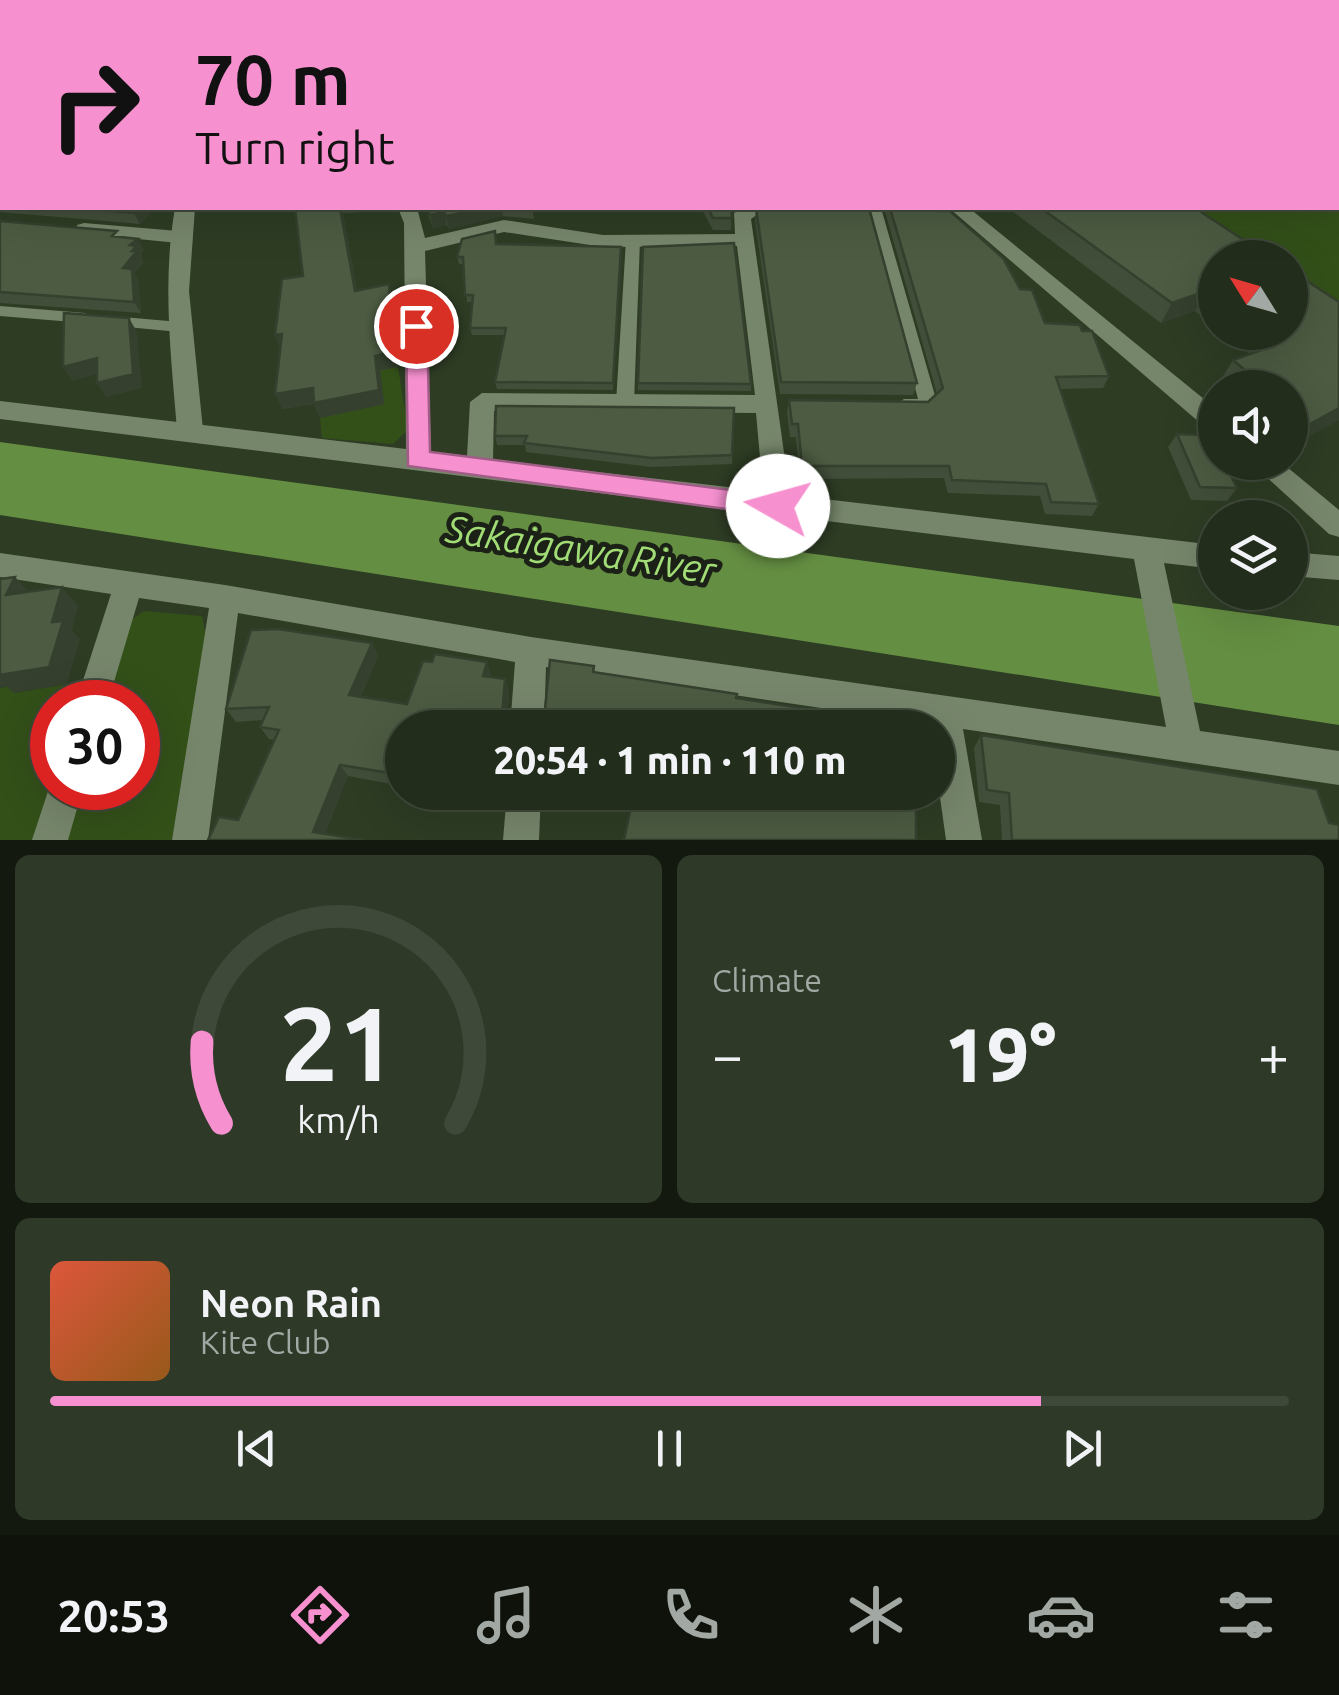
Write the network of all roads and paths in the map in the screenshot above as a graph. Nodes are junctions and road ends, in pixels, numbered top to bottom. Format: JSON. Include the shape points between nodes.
{"nodes":[{"id":1,"x":185,"y":210,"type":"edge"},
{"id":2,"x":409,"y":210,"type":"edge"},
{"id":3,"x":754,"y":210,"type":"edge"},
{"id":4,"x":875,"y":210,"type":"edge"},
{"id":5,"x":960,"y":210,"type":"edge"},
{"id":6,"x":60,"y":227,"type":"edge"},
{"id":7,"x":178,"y":237,"type":"junction"},
{"id":8,"x":632,"y":240,"type":"junction"},
{"id":9,"x":746,"y":240,"type":"junction"},
{"id":10,"x":414,"y":247,"type":"junction"},
{"id":11,"x":0,"y":311,"type":"edge"},
{"id":12,"x":180,"y":326,"type":"junction"},
{"id":13,"x":625,"y":403,"type":"junction"},
{"id":14,"x":778,"y":404,"type":"junction"},
{"id":15,"x":885,"y":405,"type":"edge"},
{"id":16,"x":1198,"y":408,"type":"edge"},
{"id":17,"x":0,"y":410,"type":"edge"},
{"id":18,"x":190,"y":430,"type":"junction"},
{"id":19,"x":416,"y":460,"type":"junction"},
{"id":20,"x":480,"y":468,"type":"junction"},
{"id":21,"x":1284,"y":480,"type":"edge"},
{"id":22,"x":778,"y":506,"type":"junction"},
{"id":23,"x":1339,"y":526,"type":"edge"},
{"id":24,"x":1198,"y":559,"type":"edge"},
{"id":25,"x":0,"y":565,"type":"edge"},
{"id":26,"x":1150,"y":565,"type":"junction"},
{"id":27,"x":1308,"y":565,"type":"edge"},
{"id":28,"x":1339,"y":568,"type":"edge"},
{"id":29,"x":128,"y":585,"type":"junction"},
{"id":30,"x":225,"y":598,"type":"junction"},
{"id":31,"x":531,"y":651,"type":"junction"},
{"id":32,"x":99,"y":680,"type":"edge"},
{"id":33,"x":528,"y":710,"type":"edge"},
{"id":34,"x":936,"y":710,"type":"edge"},
{"id":35,"x":955,"y":712,"type":"edge"},
{"id":36,"x":1183,"y":731,"type":"junction"},
{"id":37,"x":1336,"y":772,"type":"edge"},
{"id":38,"x":955,"y":785,"type":"edge"},
{"id":39,"x":59,"y":810,"type":"edge"},
{"id":40,"x":523,"y":810,"type":"edge"},
{"id":41,"x":50,"y":840,"type":"edge"},
{"id":42,"x":190,"y":840,"type":"edge"},
{"id":43,"x":521,"y":840,"type":"edge"},
{"id":44,"x":964,"y":840,"type":"edge"}],
"edges":[{"from":1,"to":7,"type":"street"},
{"from":2,"to":10,"type":"street"},
{"from":3,"to":9,"type":"street","via":[[741,216]]},
{"from":4,"to":15,"type":"lane","via":[[927,400]]},
{"from":5,"to":16,"type":"street"},
{"from":6,"to":7,"type":"street"},
{"from":7,"to":12,"type":"street"},
{"from":8,"to":9,"type":"street"},
{"from":8,"to":10,"type":"street","via":[[504,226]]},
{"from":8,"to":13,"type":"lane"},
{"from":9,"to":14,"type":"street"},
{"from":10,"to":19,"type":"street"},
{"from":11,"to":12,"type":"lane"},
{"from":12,"to":18,"type":"street"},
{"from":13,"to":14,"type":"street"},
{"from":13,"to":20,"type":"street","via":[[482,402]]},
{"from":14,"to":22,"type":"street"},
{"from":17,"to":18,"type":"street"},
{"from":18,"to":19,"type":"street"},
{"from":19,"to":20,"type":"street"},
{"from":20,"to":22,"type":"street"},
{"from":21,"to":23,"type":"street"},
{"from":22,"to":26,"type":"street"},
{"from":24,"to":26,"type":"street"},
{"from":25,"to":29,"type":"street"},
{"from":26,"to":36,"type":"street"},
{"from":27,"to":28,"type":"street"},
{"from":29,"to":30,"type":"street"},
{"from":29,"to":32,"type":"street"},
{"from":30,"to":31,"type":"street"},
{"from":30,"to":42,"type":"street"},
{"from":31,"to":33,"type":"street"},
{"from":31,"to":34,"type":"street"},
{"from":35,"to":36,"type":"street"},
{"from":36,"to":37,"type":"street"},
{"from":38,"to":44,"type":"street"},
{"from":39,"to":41,"type":"street"},
{"from":40,"to":43,"type":"street"}]}
